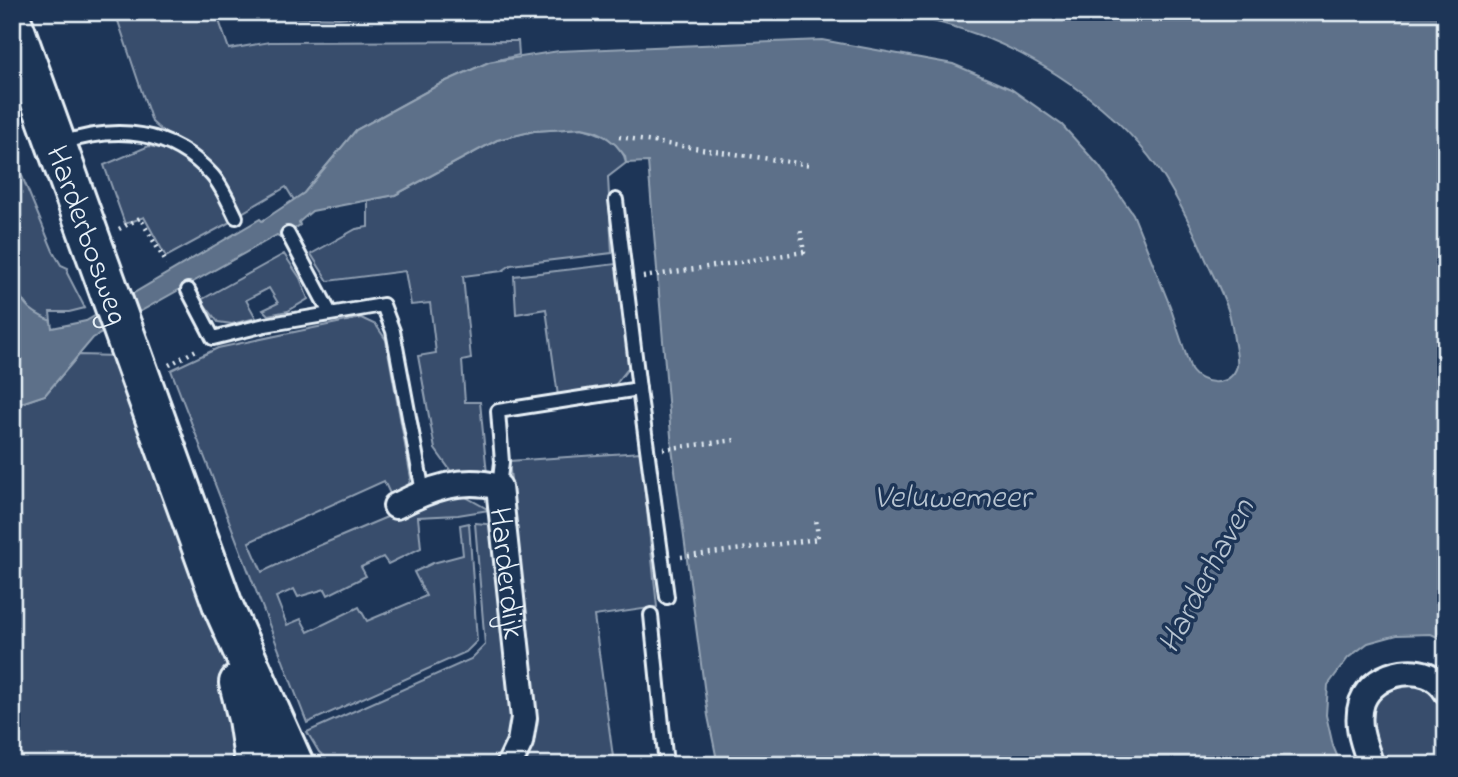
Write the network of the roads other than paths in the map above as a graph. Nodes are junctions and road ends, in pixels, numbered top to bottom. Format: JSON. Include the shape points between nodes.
{"nodes":[{"id":1,"x":12,"y":22,"type":"edge"},
{"id":2,"x":57,"y":144,"type":"junction"},
{"id":3,"x":616,"y":200,"type":"dead end"},
{"id":4,"x":236,"y":217,"type":"dead end"},
{"id":5,"x":288,"y":234,"type":"dead end"},
{"id":6,"x":188,"y":290,"type":"dead end"},
{"id":7,"x":330,"y":313,"type":"junction"},
{"id":8,"x":639,"y":389,"type":"junction"},
{"id":9,"x":499,"y":487,"type":"junction"},
{"id":10,"x":423,"y":492,"type":"junction"},
{"id":11,"x":396,"y":506,"type":"dead end"},
{"id":12,"x":667,"y":597,"type":"dead end"},
{"id":13,"x":223,"y":606,"type":"junction"},
{"id":14,"x":651,"y":615,"type":"dead end"},
{"id":15,"x":1446,"y":691,"type":"edge"},
{"id":16,"x":255,"y":765,"type":"edge"},
{"id":17,"x":294,"y":765,"type":"edge"},
{"id":18,"x":509,"y":765,"type":"edge"},
{"id":19,"x":666,"y":765,"type":"edge"},
{"id":20,"x":1371,"y":765,"type":"edge"}],
"edges":[{"from":1,"to":2,"type":"main road","name":"Harderbosweg"},
{"from":2,"to":4,"type":"lane","via":[[106,133],[147,134],[187,152],[213,176]]},
{"from":2,"to":13,"type":"main road","name":"Harderbosweg","via":[[105,247],[149,368]]},
{"from":3,"to":8,"type":"lane"},
{"from":5,"to":7,"type":"lane"},
{"from":6,"to":7,"type":"lane","via":[[213,338]]},
{"from":7,"to":10,"type":"lane","via":[[383,305],[393,331]]},
{"from":8,"to":9,"type":"lane","via":[[498,411]]},
{"from":8,"to":12,"type":"lane"},
{"from":9,"to":10,"type":"street","name":"Harderdijk","via":[[461,482]]},
{"from":9,"to":18,"type":"street","name":"Harderdijk","via":[[524,718]]},
{"from":10,"to":11,"type":"street","name":"Harderdijk"},
{"from":13,"to":16,"type":"main road"},
{"from":13,"to":17,"type":"main road"},
{"from":14,"to":19,"type":"lane"},
{"from":15,"to":20,"type":"street","via":[[1426,673],[1399,673],[1370,688],[1359,722]]}]}
